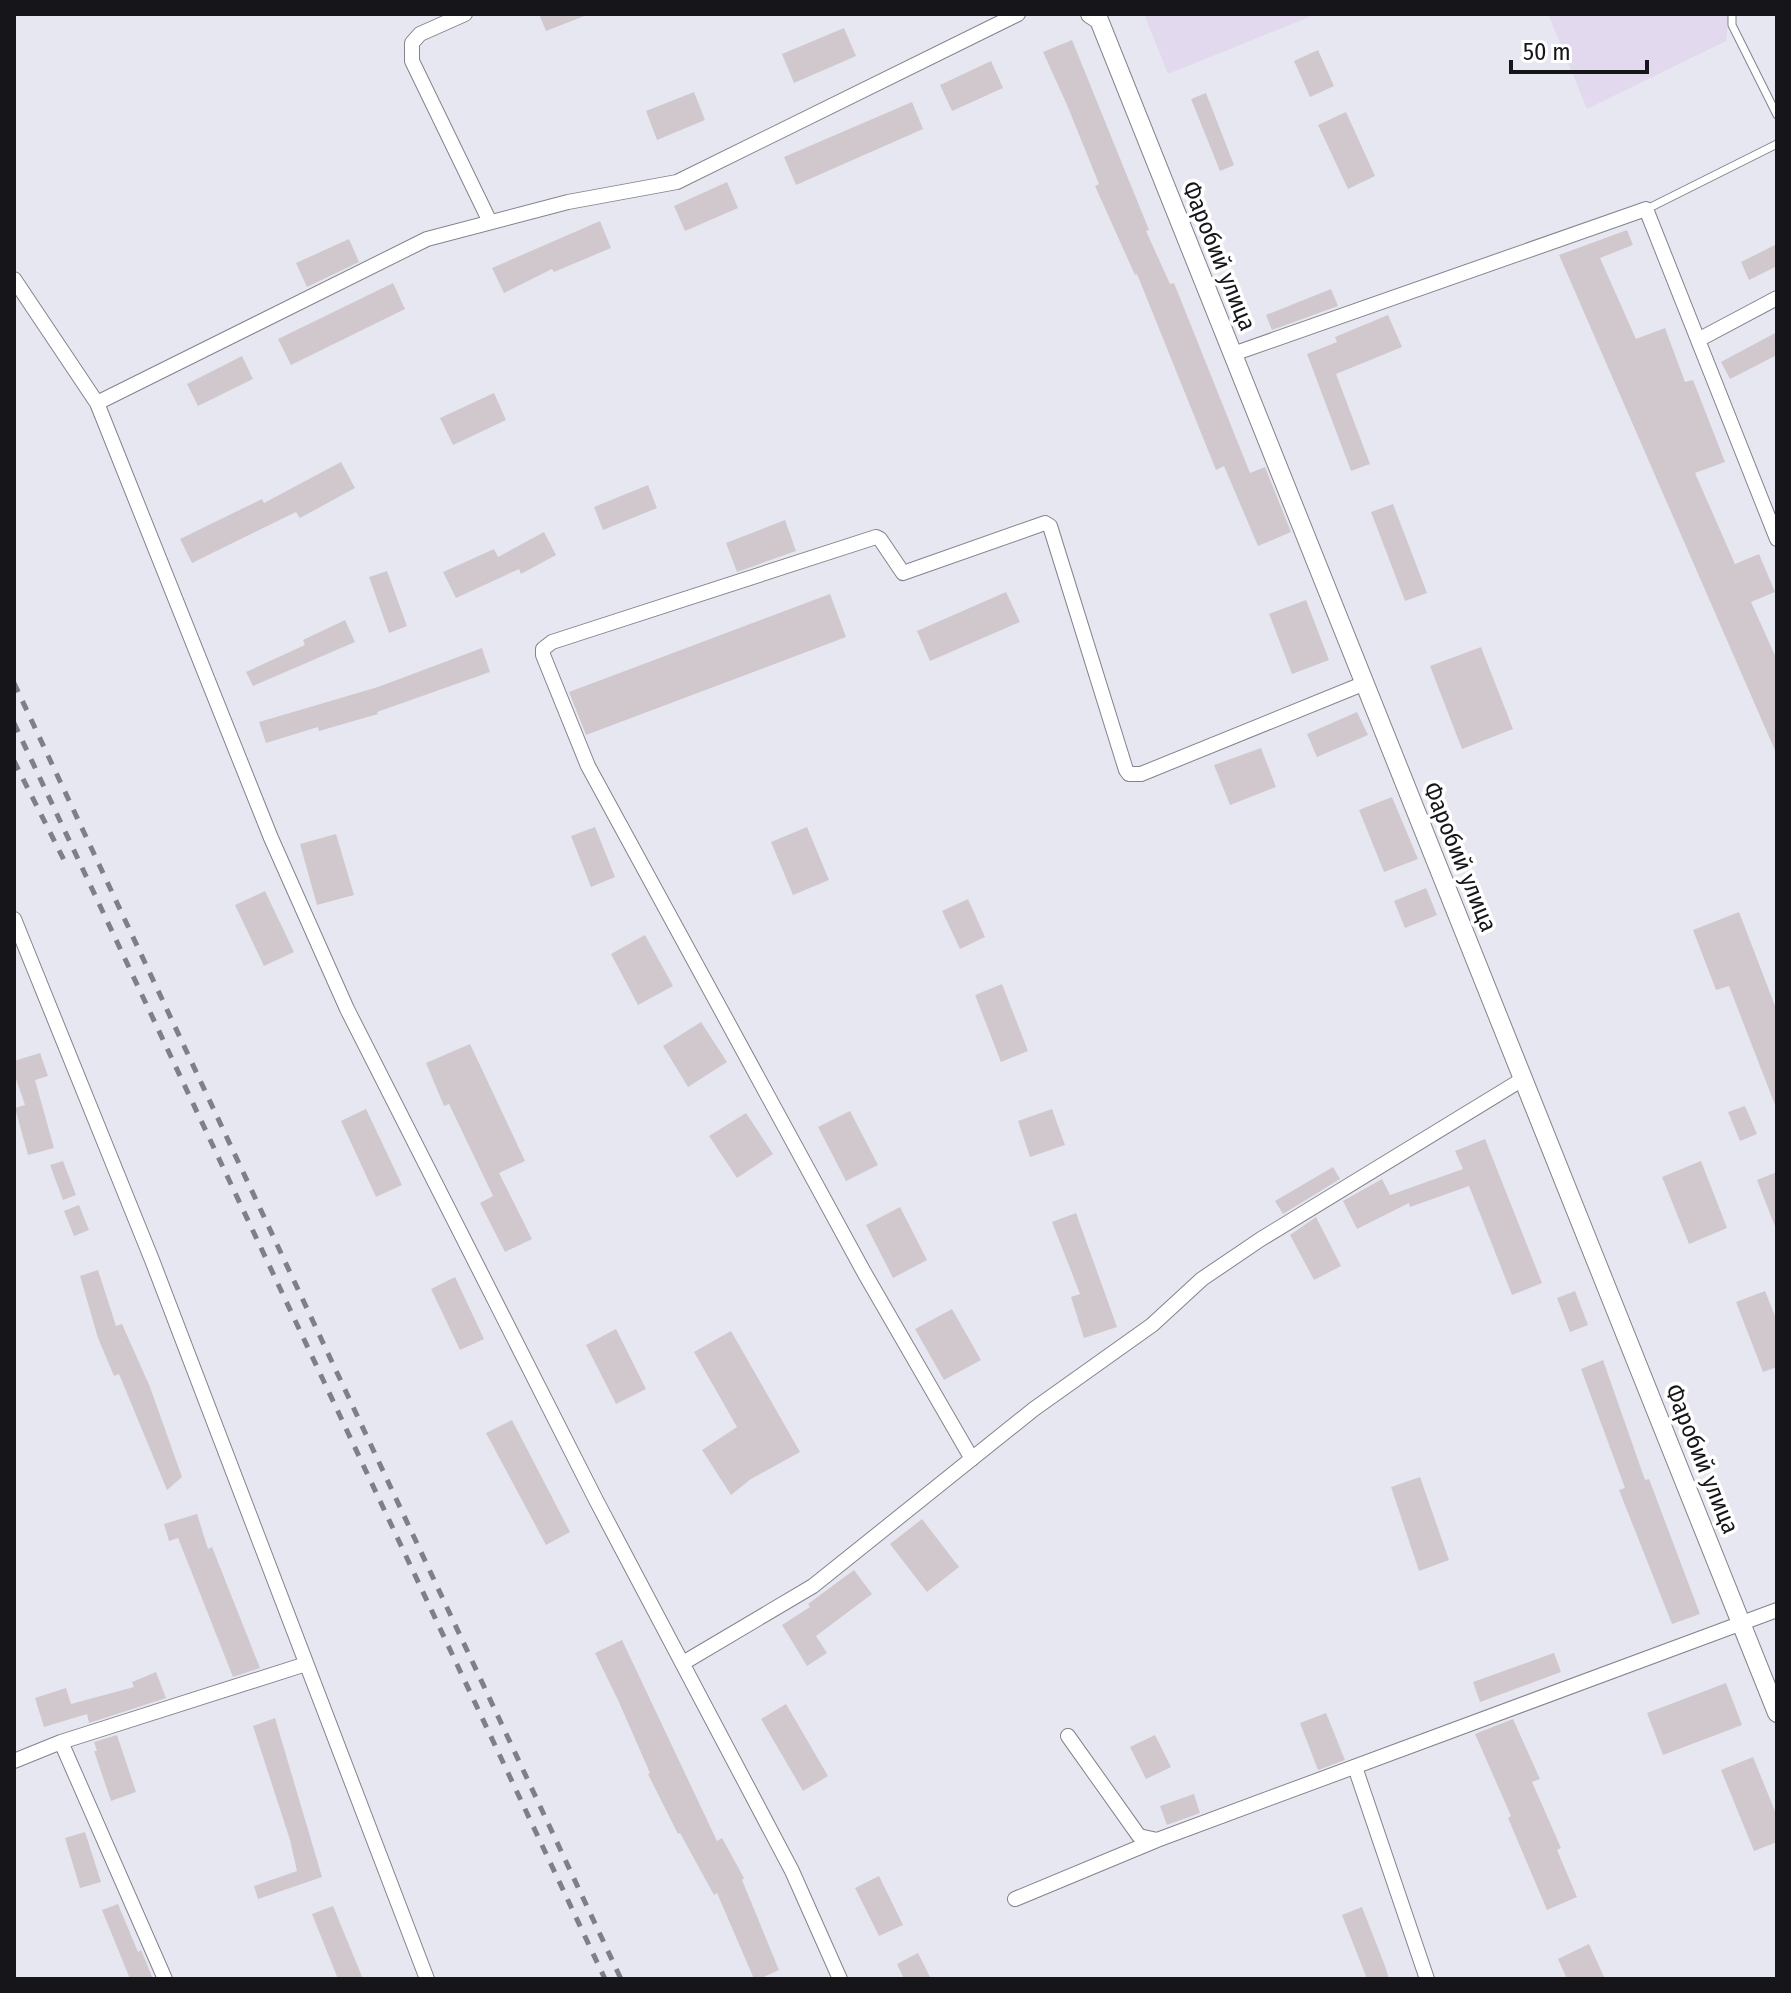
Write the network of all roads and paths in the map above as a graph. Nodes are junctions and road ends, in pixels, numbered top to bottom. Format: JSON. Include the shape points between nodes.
{"nodes":[{"id":1,"x":465,"y":14,"type":"edge"},
{"id":2,"x":1018,"y":14,"type":"edge"},
{"id":3,"x":1732,"y":14,"type":"edge"},
{"id":4,"x":1094,"y":17,"type":"edge"},
{"id":5,"x":1777,"y":115,"type":"edge"},
{"id":6,"x":1777,"y":144,"type":"edge"},
{"id":7,"x":1646,"y":209,"type":"junction"},
{"id":8,"x":490,"y":222,"type":"junction"},
{"id":9,"x":14,"y":279,"type":"edge"},
{"id":10,"x":1777,"y":298,"type":"edge"},
{"id":11,"x":1698,"y":340,"type":"junction"},
{"id":12,"x":1233,"y":354,"type":"junction"},
{"id":13,"x":97,"y":403,"type":"junction"},
{"id":14,"x":1777,"y":537,"type":"edge"},
{"id":15,"x":1365,"y":683,"type":"junction"},
{"id":16,"x":14,"y":919,"type":"edge"},
{"id":17,"x":1523,"y":1079,"type":"junction"},
{"id":18,"x":972,"y":1459,"type":"junction"},
{"id":19,"x":1777,"y":1610,"type":"edge"},
{"id":20,"x":1741,"y":1622,"type":"junction"},
{"id":21,"x":683,"y":1663,"type":"junction"},
{"id":22,"x":306,"y":1664,"type":"junction"},
{"id":23,"x":1777,"y":1713,"type":"edge"},
{"id":24,"x":1068,"y":1736,"type":"dead end"},
{"id":25,"x":61,"y":1742,"type":"junction"},
{"id":26,"x":14,"y":1761,"type":"edge"},
{"id":27,"x":1355,"y":1767,"type":"junction"},
{"id":28,"x":1157,"y":1840,"type":"junction"},
{"id":29,"x":1015,"y":1899,"type":"dead end"},
{"id":30,"x":165,"y":1979,"type":"edge"},
{"id":31,"x":427,"y":1979,"type":"edge"},
{"id":32,"x":840,"y":1979,"type":"edge"},
{"id":33,"x":1427,"y":1979,"type":"edge"}],
"edges":[{"from":1,"to":8,"type":"street","via":[[420,34],[412,43],[412,61]]},
{"from":2,"to":8,"type":"street","via":[[677,182]]},
{"from":3,"to":5,"type":"lane","via":[[1732,25]]},
{"from":4,"to":12,"type":"street","name":"Фаробий улица"},
{"from":6,"to":7,"type":"lane"},
{"from":7,"to":11,"type":"street"},
{"from":7,"to":12,"type":"street"},
{"from":8,"to":13,"type":"street","via":[[427,239]]},
{"from":9,"to":13,"type":"street"},
{"from":10,"to":11,"type":"street"},
{"from":11,"to":14,"type":"street"},
{"from":12,"to":15,"type":"street","name":"Фаробий улица"},
{"from":13,"to":21,"type":"street","via":[[271,838],[347,1009]]},
{"from":15,"to":17,"type":"street","name":"Фаробий улица"},
{"from":15,"to":18,"type":"street","via":[[1141,774],[1129,774],[1045,523],[903,573],[876,537],[543,649],[588,766]]},
{"from":16,"to":22,"type":"street","via":[[152,1260]]},
{"from":17,"to":18,"type":"street","via":[[1202,1279],[1152,1325]]},
{"from":17,"to":20,"type":"street","name":"Фаробий улица"},
{"from":18,"to":21,"type":"street","via":[[813,1586]]},
{"from":19,"to":20,"type":"street"},
{"from":20,"to":23,"type":"street","name":"Фаробий улица"},
{"from":20,"to":27,"type":"street"},
{"from":21,"to":32,"type":"street","via":[[792,1871]]},
{"from":22,"to":25,"type":"street"},
{"from":22,"to":31,"type":"street"},
{"from":24,"to":28,"type":"street","via":[[1139,1836]]},
{"from":25,"to":26,"type":"street"},
{"from":25,"to":30,"type":"street"},
{"from":27,"to":28,"type":"street"},
{"from":27,"to":33,"type":"street"},
{"from":28,"to":29,"type":"street"}]}
